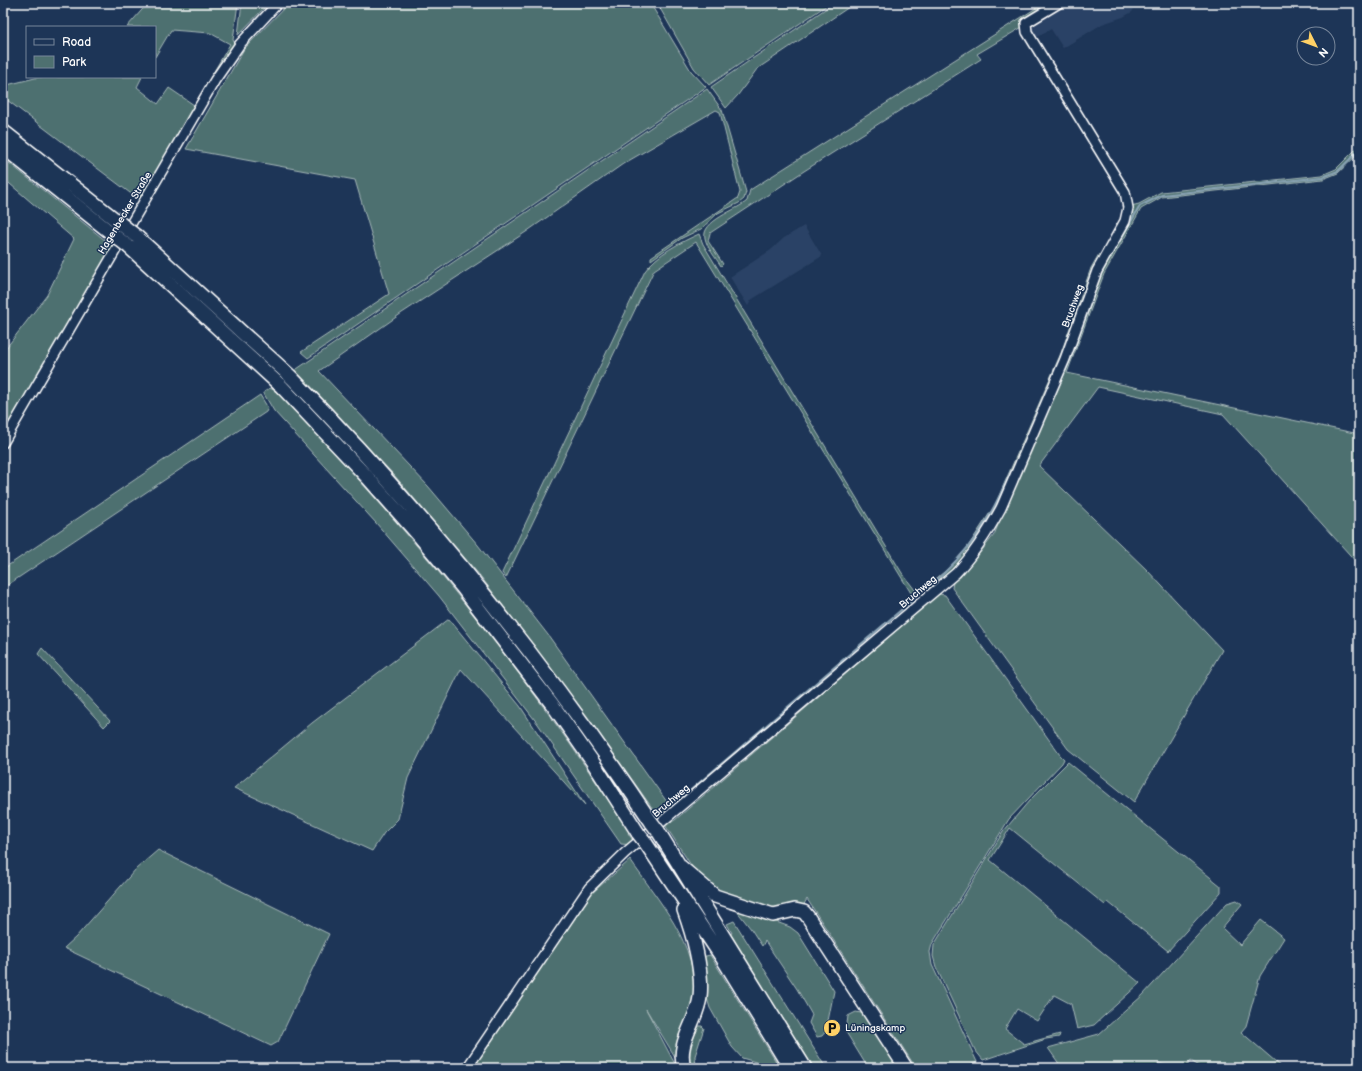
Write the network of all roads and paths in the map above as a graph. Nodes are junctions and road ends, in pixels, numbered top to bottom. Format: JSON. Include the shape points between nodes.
{"nodes":[{"id":1,"x":278,"y":3,"type":"edge"},
{"id":2,"x":1059,"y":3,"type":"edge"},
{"id":3,"x":3,"y":131,"type":"edge"},
{"id":4,"x":3,"y":147,"type":"edge"},
{"id":5,"x":118,"y":230,"type":"junction"},
{"id":6,"x":132,"y":242,"type":"junction"},
{"id":7,"x":3,"y":443,"type":"edge"},
{"id":8,"x":681,"y":868,"type":"junction"},
{"id":9,"x":675,"y":886,"type":"junction"},
{"id":10,"x":466,"y":1068,"type":"edge"},
{"id":11,"x":684,"y":1068,"type":"edge"},
{"id":12,"x":790,"y":1068,"type":"edge"},
{"id":13,"x":805,"y":1068,"type":"edge"},
{"id":14,"x":906,"y":1068,"type":"edge"}],
"edges":[{"from":1,"to":7,"type":"street","name":"Hagenbecker Straße","via":[[240,44],[215,80]]},
{"from":2,"to":10,"type":"street","name":"Bruchweg","via":[[1026,23],[1030,37],[1125,192],[1128,208],[1125,221],[1097,271],[1065,359],[989,531],[973,555],[956,573],[625,853],[589,888]]},
{"from":3,"to":5,"type":"highway"},
{"from":4,"to":5,"type":"highway"},
{"from":5,"to":6,"type":"highway","bridge":true},
{"from":6,"to":8,"type":"highway","via":[[292,378],[374,464],[460,563],[600,745]]},
{"from":6,"to":9,"type":"highway","via":[[281,386],[368,478],[462,587],[552,704]]},
{"from":8,"to":13,"type":"highway"},
{"from":8,"to":14,"type":"highway","via":[[715,896],[773,915],[795,910],[804,912]]},
{"from":9,"to":11,"type":"highway","via":[[690,926],[700,982],[698,1005],[683,1043]]},
{"from":9,"to":12,"type":"highway"}]}
